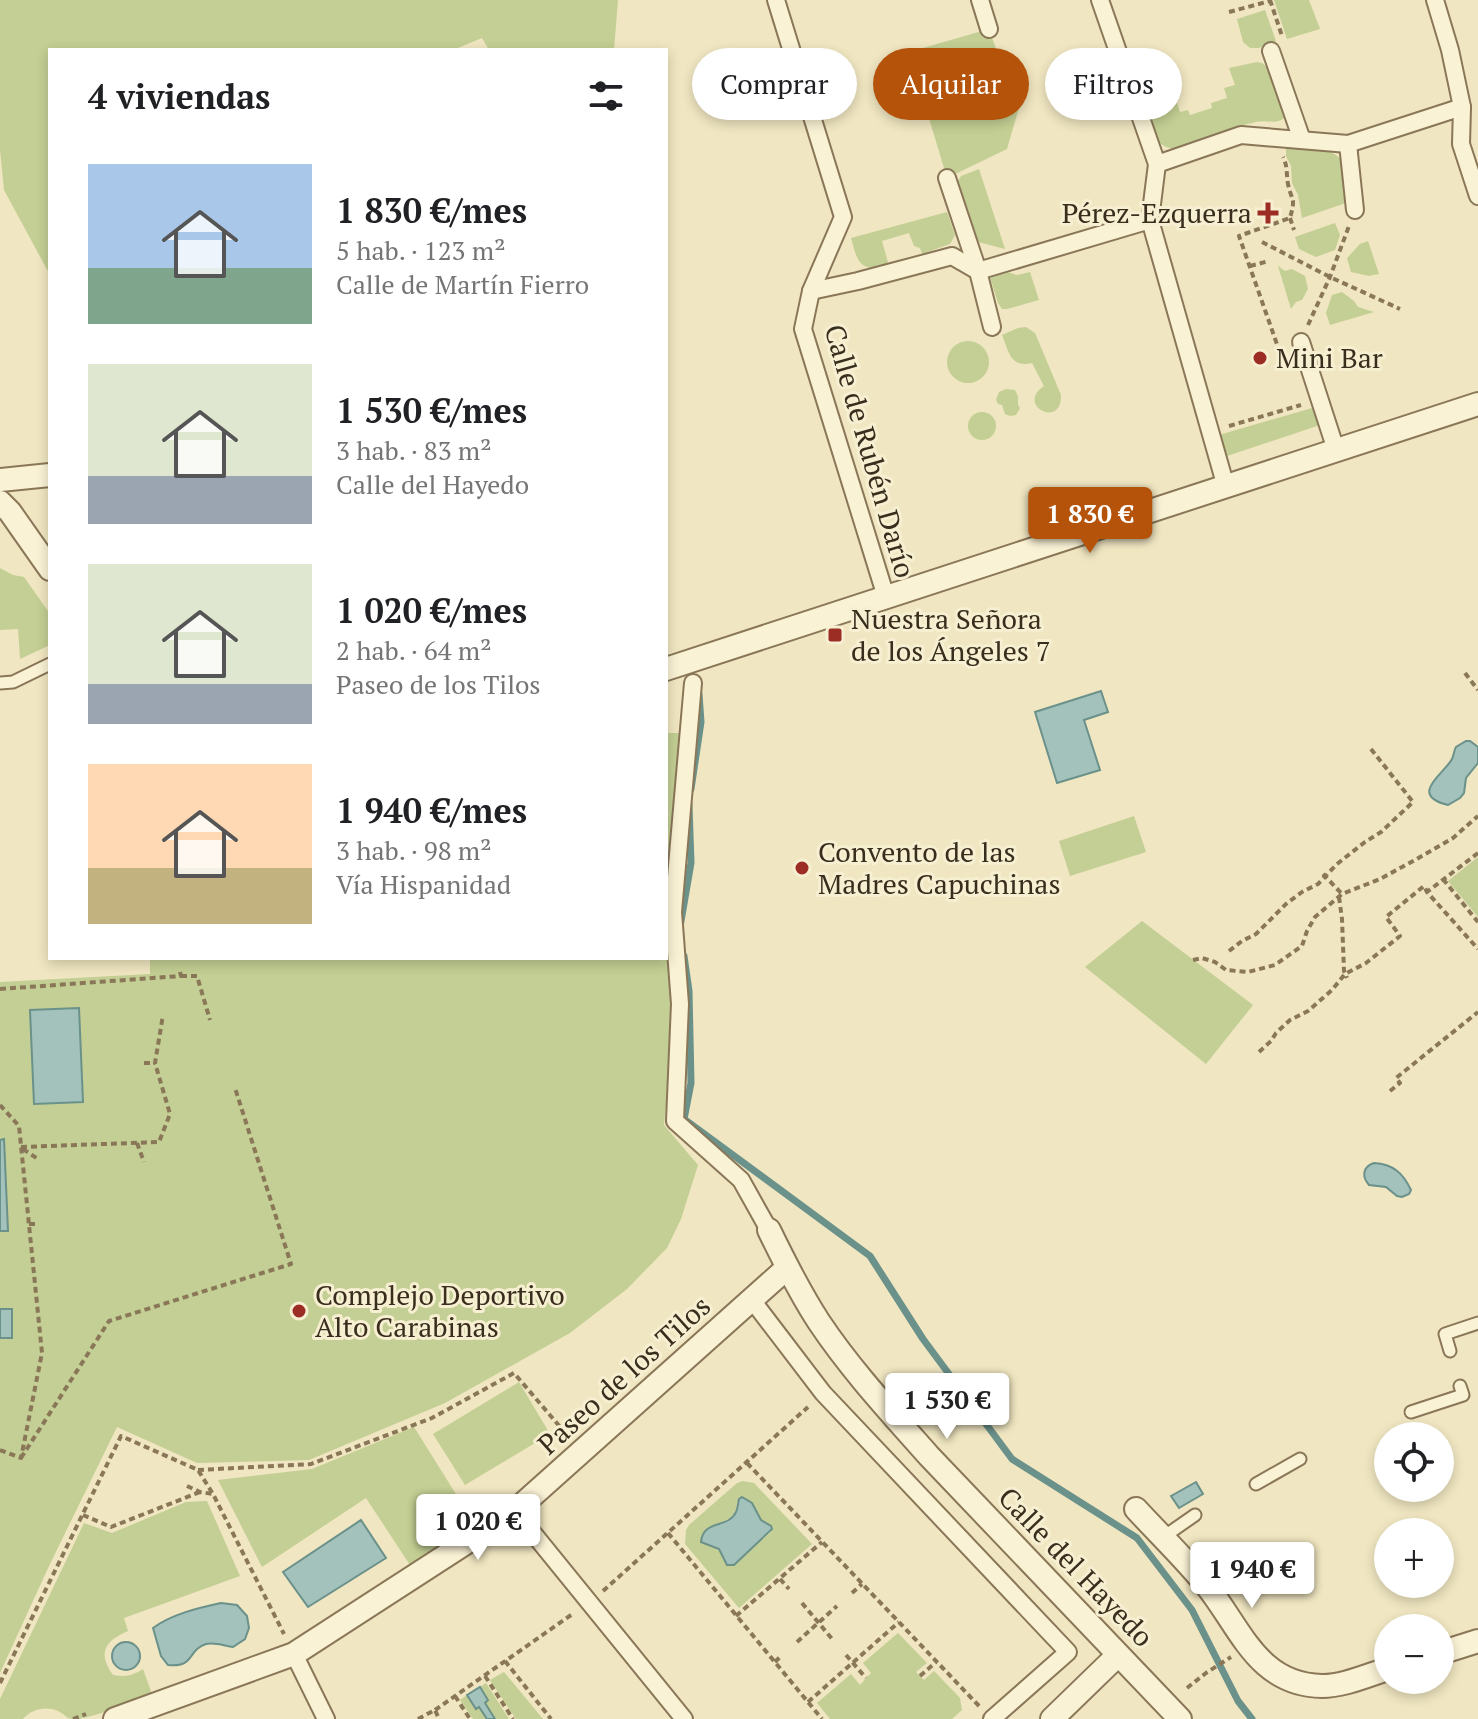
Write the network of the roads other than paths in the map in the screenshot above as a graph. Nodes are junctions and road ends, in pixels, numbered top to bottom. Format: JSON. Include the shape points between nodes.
{"nodes":[{"id":1,"x":776,"y":0,"type":"edge"},
{"id":2,"x":980,"y":0,"type":"edge"},
{"id":3,"x":1100,"y":0,"type":"edge"},
{"id":4,"x":1435,"y":0,"type":"edge"},
{"id":5,"x":989,"y":29,"type":"dead end"},
{"id":6,"x":1278,"y":48,"type":"road end"},
{"id":7,"x":1462,"y":107,"type":"junction"},
{"id":8,"x":1302,"y":140,"type":"junction"},
{"id":9,"x":1348,"y":144,"type":"junction"},
{"id":10,"x":1157,"y":164,"type":"junction"},
{"id":11,"x":947,"y":178,"type":"dead end"},
{"id":12,"x":1478,"y":196,"type":"edge"},
{"id":13,"x":1355,"y":210,"type":"road end"},
{"id":14,"x":1150,"y":220,"type":"junction"},
{"id":15,"x":978,"y":271,"type":"junction"},
{"id":16,"x":811,"y":291,"type":"junction"},
{"id":17,"x":992,"y":327,"type":"dead end"},
{"id":18,"x":1294,"y":344,"type":"road end"},
{"id":19,"x":1478,"y":404,"type":"edge"},
{"id":20,"x":1336,"y":450,"type":"junction"},
{"id":21,"x":48,"y":475,"type":"edge"},
{"id":22,"x":0,"y":480,"type":"edge"},
{"id":23,"x":1226,"y":487,"type":"junction"},
{"id":24,"x":0,"y":502,"type":"edge"},
{"id":25,"x":48,"y":566,"type":"edge"},
{"id":26,"x":886,"y":597,"type":"junction"},
{"id":27,"x":48,"y":665,"type":"edge"},
{"id":28,"x":668,"y":668,"type":"edge"},
{"id":29,"x":0,"y":683,"type":"edge"},
{"id":30,"x":693,"y":683,"type":"dead end"},
{"id":31,"x":769,"y":1230,"type":"joint"},
{"id":32,"x":787,"y":1268,"type":"junction"},
{"id":33,"x":752,"y":1300,"type":"junction"},
{"id":34,"x":1478,"y":1323,"type":"edge"},
{"id":35,"x":1450,"y":1351,"type":"dead end"},
{"id":36,"x":1460,"y":1386,"type":"dead end"},
{"id":37,"x":1411,"y":1412,"type":"dead end"},
{"id":38,"x":1300,"y":1459,"type":"dead end"},
{"id":39,"x":1256,"y":1484,"type":"dead end"},
{"id":40,"x":1136,"y":1509,"type":"dead end"},
{"id":41,"x":515,"y":1511,"type":"junction"},
{"id":42,"x":1195,"y":1515,"type":"dead end"},
{"id":43,"x":1162,"y":1538,"type":"junction"},
{"id":44,"x":1478,"y":1641,"type":"edge"},
{"id":45,"x":1454,"y":1649,"type":"edge"},
{"id":46,"x":294,"y":1654,"type":"junction"},
{"id":47,"x":1118,"y":1655,"type":"junction"},
{"id":48,"x":1374,"y":1673,"type":"edge"},
{"id":49,"x":986,"y":1713,"type":"edge"},
{"id":50,"x":115,"y":1719,"type":"edge"},
{"id":51,"x":326,"y":1719,"type":"edge"},
{"id":52,"x":684,"y":1719,"type":"edge"},
{"id":53,"x":1052,"y":1719,"type":"edge"},
{"id":54,"x":1180,"y":1719,"type":"edge"}],
"edges":[{"from":1,"to":16,"type":"street","name":"Calle de Rubén Darío","via":[[843,217]]},
{"from":2,"to":5,"type":"street"},
{"from":3,"to":10,"type":"street"},
{"from":4,"to":7,"type":"street"},
{"from":6,"to":8,"type":"street"},
{"from":7,"to":9,"type":"street"},
{"from":7,"to":12,"type":"street","via":[[1461,144]]},
{"from":8,"to":9,"type":"street"},
{"from":8,"to":10,"type":"street","via":[[1241,135]]},
{"from":9,"to":13,"type":"street"},
{"from":10,"to":14,"type":"street"},
{"from":11,"to":15,"type":"street"},
{"from":14,"to":15,"type":"street"},
{"from":14,"to":23,"type":"street"},
{"from":15,"to":16,"type":"street","via":[[952,256]]},
{"from":15,"to":17,"type":"street"},
{"from":16,"to":26,"type":"street","name":"Calle de Rubén Darío","via":[[803,329]]},
{"from":18,"to":20,"type":"street"},
{"from":19,"to":20,"type":"street"},
{"from":20,"to":23,"type":"street"},
{"from":21,"to":22,"type":"street"},
{"from":23,"to":26,"type":"street"},
{"from":24,"to":25,"type":"street"},
{"from":26,"to":28,"type":"street"},
{"from":27,"to":29,"type":"lane"},
{"from":30,"to":31,"type":"street","name":"Calle del Hayedo","via":[[673,912],[680,1004],[675,1121],[741,1180]]},
{"from":31,"to":32,"type":"street","name":"Calle del Hayedo"},
{"from":32,"to":33,"type":"street","name":"Paseo de los Tilos"},
{"from":32,"to":47,"type":"street","name":"Calle del Hayedo","via":[[819,1322],[889,1411]]},
{"from":33,"to":41,"type":"street","name":"Paseo de los Tilos"},
{"from":33,"to":49,"type":"street","via":[[823,1393],[1068,1652]]},
{"from":34,"to":35,"type":"lane","via":[[1445,1334]]},
{"from":36,"to":37,"type":"lane","via":[[1463,1395]]},
{"from":38,"to":39,"type":"lane"},
{"from":40,"to":43,"type":"street"},
{"from":41,"to":46,"type":"street","name":"Paseo de los Tilos"},
{"from":41,"to":52,"type":"street"},
{"from":42,"to":43,"type":"lane"},
{"from":43,"to":48,"type":"street","via":[[1273,1672],[1323,1686]]},
{"from":44,"to":45,"type":"street"},
{"from":46,"to":50,"type":"street","name":"Paseo de los Tilos"},
{"from":46,"to":51,"type":"street"},
{"from":47,"to":53,"type":"street"},
{"from":47,"to":54,"type":"street","name":"Calle del Hayedo"}]}
